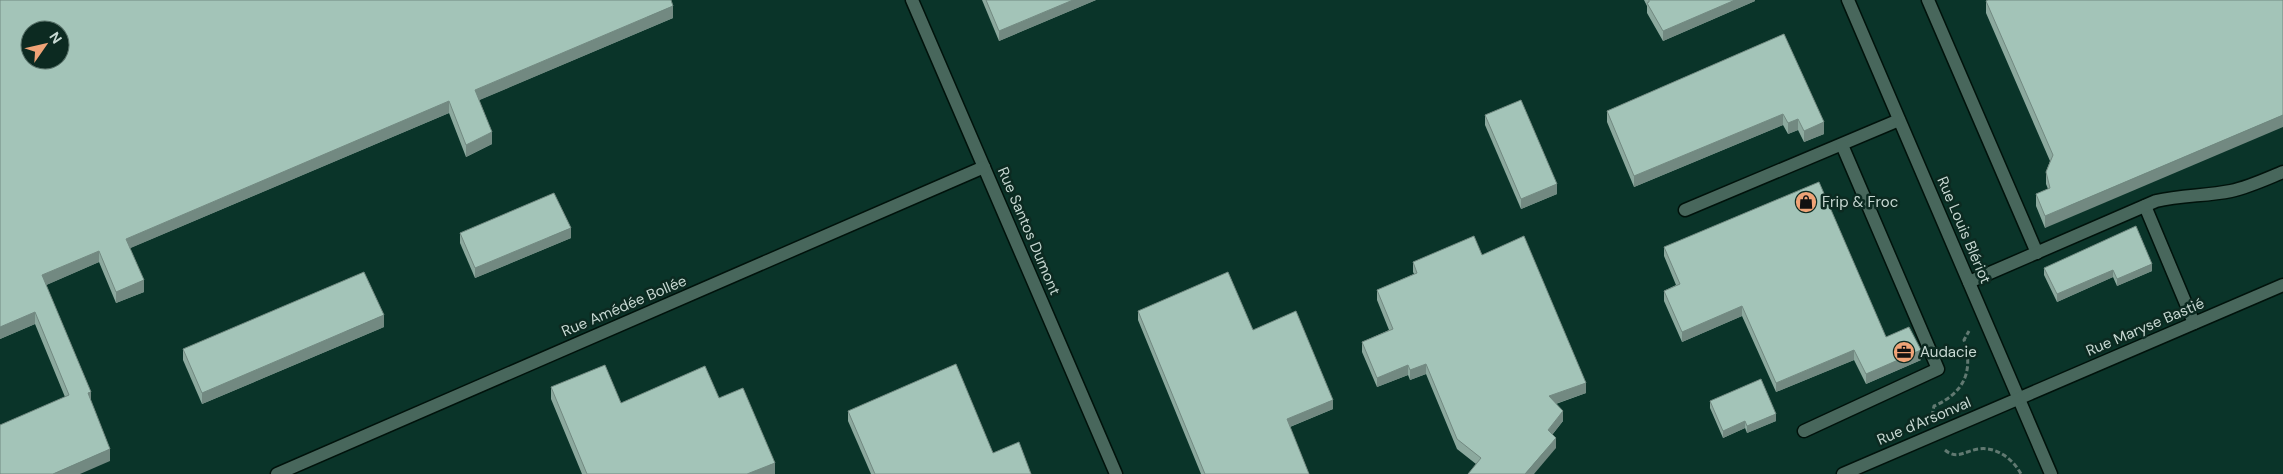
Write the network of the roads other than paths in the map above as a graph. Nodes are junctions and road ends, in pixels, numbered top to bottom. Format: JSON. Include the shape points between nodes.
{"nodes":[{"id":1,"x":912,"y":0,"type":"edge"},
{"id":2,"x":1848,"y":0,"type":"edge"},
{"id":3,"x":1928,"y":0,"type":"edge"},
{"id":4,"x":1899,"y":120,"type":"junction"},
{"id":5,"x":1842,"y":145,"type":"junction"},
{"id":6,"x":984,"y":167,"type":"junction"},
{"id":7,"x":2283,"y":172,"type":"edge"},
{"id":8,"x":2145,"y":206,"type":"junction"},
{"id":9,"x":1685,"y":210,"type":"dead end"},
{"id":10,"x":2037,"y":253,"type":"junction"},
{"id":11,"x":1969,"y":282,"type":"junction"},
{"id":12,"x":2283,"y":285,"type":"edge"},
{"id":13,"x":2194,"y":323,"type":"junction"},
{"id":14,"x":2019,"y":399,"type":"junction"},
{"id":15,"x":1804,"y":431,"type":"dead end"},
{"id":16,"x":277,"y":474,"type":"edge"},
{"id":17,"x":1116,"y":474,"type":"edge"},
{"id":18,"x":1843,"y":474,"type":"edge"},
{"id":19,"x":2051,"y":474,"type":"edge"}],
"edges":[{"from":1,"to":6,"type":"street","name":"Rue Santos Dumont"},
{"from":2,"to":4,"type":"street","name":"Rue Louis Blériot"},
{"from":3,"to":10,"type":"street"},
{"from":4,"to":5,"type":"street"},
{"from":4,"to":11,"type":"street","name":"Rue Louis Blériot"},
{"from":5,"to":9,"type":"street"},
{"from":5,"to":15,"type":"street","via":[[1938,369]]},
{"from":6,"to":16,"type":"street","name":"Rue Amédée Bollée"},
{"from":6,"to":17,"type":"street","name":"Rue Santos Dumont"},
{"from":7,"to":8,"type":"street","via":[[2229,191],[2173,197]]},
{"from":8,"to":10,"type":"street"},
{"from":8,"to":13,"type":"street"},
{"from":10,"to":11,"type":"street"},
{"from":11,"to":14,"type":"street","name":"Rue Louis Blériot"},
{"from":12,"to":13,"type":"street","name":"Rue Maryse Bastié"},
{"from":13,"to":14,"type":"street","name":"Rue Maryse Bastié"},
{"from":14,"to":18,"type":"street","name":"Rue d'Arsonval"},
{"from":14,"to":19,"type":"street","name":"Rue Louis Blériot"}]}
